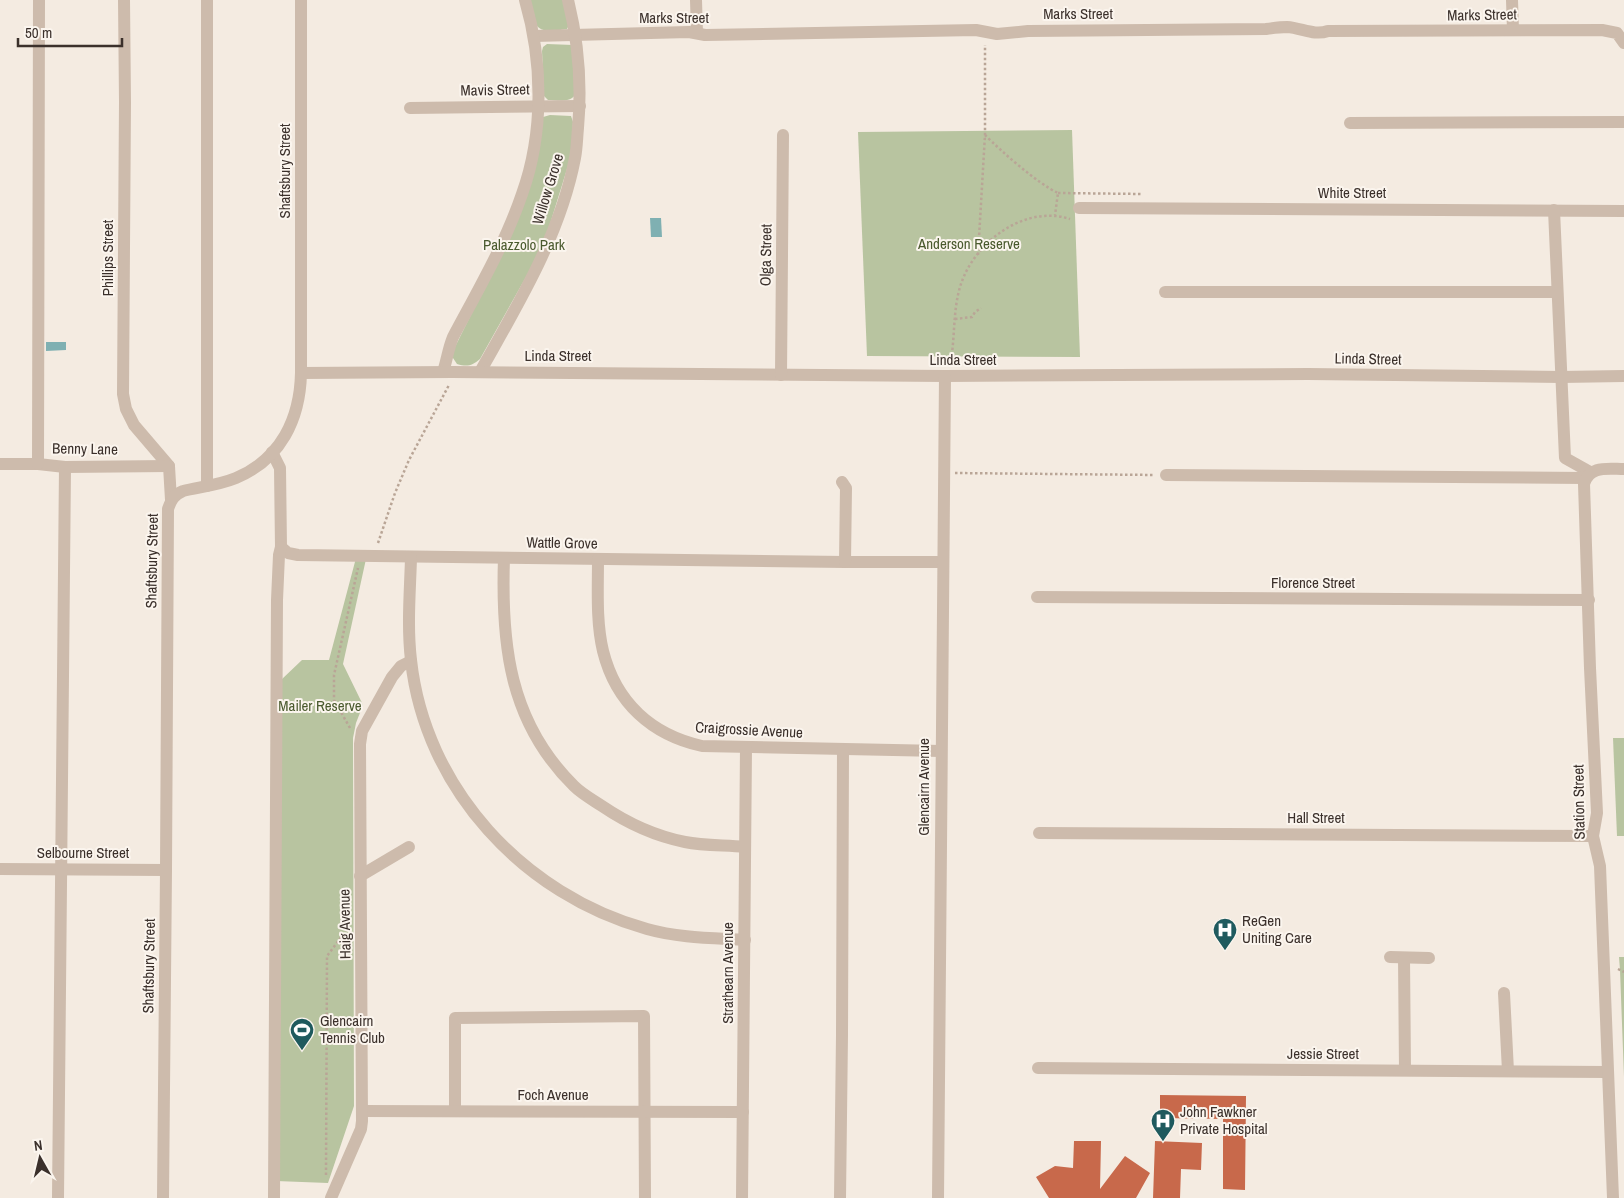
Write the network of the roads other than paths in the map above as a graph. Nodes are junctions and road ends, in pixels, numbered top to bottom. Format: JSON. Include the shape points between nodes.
{"nodes":[{"id":1,"x":39,"y":0,"type":"edge"},
{"id":2,"x":124,"y":0,"type":"edge"},
{"id":3,"x":207,"y":0,"type":"edge"},
{"id":4,"x":301,"y":0,"type":"edge"},
{"id":5,"x":525,"y":0,"type":"edge"},
{"id":6,"x":568,"y":0,"type":"edge"},
{"id":7,"x":696,"y":0,"type":"edge"},
{"id":8,"x":1512,"y":0,"type":"edge"},
{"id":9,"x":1512,"y":30,"type":"junction"},
{"id":10,"x":697,"y":33,"type":"junction"},
{"id":11,"x":576,"y":35,"type":"junction"},
{"id":12,"x":1621,"y":35,"type":"edge"},
{"id":13,"x":534,"y":36,"type":"junction"},
{"id":14,"x":538,"y":106,"type":"junction"},
{"id":15,"x":580,"y":106,"type":"junction"},
{"id":16,"x":410,"y":108,"type":"dead end"},
{"id":17,"x":1624,"y":122,"type":"edge"},
{"id":18,"x":1350,"y":123,"type":"dead end"},
{"id":19,"x":784,"y":135,"type":"dead end"},
{"id":20,"x":1079,"y":208,"type":"dead end"},
{"id":21,"x":1554,"y":210,"type":"junction"},
{"id":22,"x":1624,"y":210,"type":"edge"},
{"id":23,"x":1165,"y":292,"type":"dead end"},
{"id":24,"x":1558,"y":292,"type":"junction"},
{"id":25,"x":301,"y":372,"type":"junction"},
{"id":26,"x":447,"y":372,"type":"junction"},
{"id":27,"x":480,"y":372,"type":"junction"},
{"id":28,"x":781,"y":375,"type":"junction"},
{"id":29,"x":945,"y":376,"type":"junction"},
{"id":30,"x":1624,"y":376,"type":"edge"},
{"id":31,"x":1561,"y":377,"type":"junction"},
{"id":32,"x":272,"y":452,"type":"junction"},
{"id":33,"x":0,"y":464,"type":"edge"},
{"id":34,"x":38,"y":464,"type":"junction"},
{"id":35,"x":169,"y":466,"type":"junction"},
{"id":36,"x":65,"y":467,"type":"junction"},
{"id":37,"x":1624,"y":469,"type":"edge"},
{"id":38,"x":1166,"y":475,"type":"road end"},
{"id":39,"x":1588,"y":475,"type":"junction"},
{"id":40,"x":842,"y":482,"type":"dead end"},
{"id":41,"x":207,"y":486,"type":"junction"},
{"id":42,"x":171,"y":500,"type":"junction"},
{"id":43,"x":281,"y":547,"type":"junction"},
{"id":44,"x":410,"y":558,"type":"junction"},
{"id":45,"x":504,"y":558,"type":"junction"},
{"id":46,"x":598,"y":559,"type":"junction"},
{"id":47,"x":845,"y":562,"type":"junction"},
{"id":48,"x":943,"y":562,"type":"junction"},
{"id":49,"x":1037,"y":597,"type":"dead end"},
{"id":50,"x":1589,"y":600,"type":"junction"},
{"id":51,"x":411,"y":661,"type":"junction"},
{"id":52,"x":746,"y":748,"type":"junction"},
{"id":53,"x":843,"y":750,"type":"junction"},
{"id":54,"x":941,"y":751,"type":"junction"},
{"id":55,"x":1039,"y":833,"type":"dead end"},
{"id":56,"x":1593,"y":836,"type":"junction"},
{"id":57,"x":409,"y":847,"type":"dead end"},
{"id":58,"x":745,"y":847,"type":"junction"},
{"id":59,"x":0,"y":869,"type":"edge"},
{"id":60,"x":61,"y":869,"type":"junction"},
{"id":61,"x":166,"y":870,"type":"junction"},
{"id":62,"x":360,"y":876,"type":"junction"},
{"id":63,"x":745,"y":940,"type":"junction"},
{"id":64,"x":1390,"y":957,"type":"dead end"},
{"id":65,"x":1404,"y":958,"type":"junction"},
{"id":66,"x":1428,"y":958,"type":"dead end"},
{"id":67,"x":1504,"y":992,"type":"dead end"},
{"id":68,"x":455,"y":1005,"type":"dead end"},
{"id":69,"x":455,"y":1018,"type":"junction"},
{"id":70,"x":1038,"y":1068,"type":"dead end"},
{"id":71,"x":1405,"y":1070,"type":"junction"},
{"id":72,"x":1508,"y":1071,"type":"junction"},
{"id":73,"x":1607,"y":1072,"type":"junction"},
{"id":74,"x":363,"y":1110,"type":"junction"},
{"id":75,"x":455,"y":1110,"type":"junction"},
{"id":76,"x":645,"y":1111,"type":"junction"},
{"id":77,"x":743,"y":1112,"type":"junction"},
{"id":78,"x":58,"y":1198,"type":"edge"},
{"id":79,"x":163,"y":1198,"type":"edge"},
{"id":80,"x":274,"y":1198,"type":"edge"},
{"id":81,"x":331,"y":1198,"type":"edge"},
{"id":82,"x":645,"y":1198,"type":"edge"},
{"id":83,"x":742,"y":1198,"type":"edge"},
{"id":84,"x":840,"y":1198,"type":"edge"},
{"id":85,"x":938,"y":1198,"type":"edge"},
{"id":86,"x":1613,"y":1198,"type":"edge"}],
"edges":[{"from":1,"to":34,"type":"street"},
{"from":2,"to":35,"type":"street","name":"Phillips Street","via":[[123,394],[134,425]]},
{"from":3,"to":41,"type":"street"},
{"from":4,"to":25,"type":"street","name":"Shaftsbury Street"},
{"from":5,"to":13,"type":"street","name":"Willow Grove"},
{"from":6,"to":11,"type":"street","name":"Willow Grove"},
{"from":7,"to":10,"type":"street"},
{"from":8,"to":9,"type":"street"},
{"from":9,"to":10,"type":"street","name":"Marks Street","via":[[1328,31],[1320,34],[1278,27],[1028,30],[1005,34],[985,31]]},
{"from":9,"to":12,"type":"street","name":"Marks Street","via":[[1602,30]]},
{"from":10,"to":11,"type":"street","name":"Marks Street"},
{"from":11,"to":13,"type":"street","name":"Marks Street"},
{"from":11,"to":15,"type":"street","name":"Willow Grove"},
{"from":13,"to":14,"type":"street","name":"Willow Grove"},
{"from":14,"to":15,"type":"street","name":"Mavis Street"},
{"from":14,"to":16,"type":"street","name":"Mavis Street"},
{"from":14,"to":26,"type":"street","name":"Willow Grove","via":[[531,165],[523,193],[503,241],[453,337]]},
{"from":15,"to":27,"type":"street","name":"Willow Grove","via":[[576,157],[551,237]]},
{"from":17,"to":18,"type":"street"},
{"from":19,"to":28,"type":"street","name":"Olga Street"},
{"from":20,"to":21,"type":"street","name":"White Street"},
{"from":21,"to":22,"type":"street","name":"White Street"},
{"from":21,"to":24,"type":"street"},
{"from":23,"to":24,"type":"street"},
{"from":24,"to":31,"type":"street"},
{"from":25,"to":26,"type":"street","name":"Linda Street"},
{"from":25,"to":32,"type":"street","name":"Shaftsbury Street","via":[[301,391],[294,421]]},
{"from":26,"to":27,"type":"street","name":"Linda Street"},
{"from":27,"to":28,"type":"street","name":"Linda Street"},
{"from":28,"to":29,"type":"street","name":"Linda Street"},
{"from":29,"to":31,"type":"street","name":"Linda Street","via":[[1318,374]]},
{"from":29,"to":48,"type":"street","name":"Glencairn Avenue"},
{"from":30,"to":31,"type":"street","name":"Linda Street"},
{"from":31,"to":39,"type":"street","via":[[1565,458]]},
{"from":32,"to":41,"type":"street","name":"Shaftsbury Street","via":[[248,472]]},
{"from":32,"to":43,"type":"street","via":[[280,468]]},
{"from":33,"to":34,"type":"street","name":"Benny Lane"},
{"from":34,"to":36,"type":"street","name":"Benny Lane"},
{"from":35,"to":36,"type":"street","name":"Benny Lane"},
{"from":35,"to":42,"type":"street"},
{"from":36,"to":60,"type":"street"},
{"from":37,"to":39,"type":"street","via":[[1600,470]]},
{"from":38,"to":39,"type":"street"},
{"from":39,"to":50,"type":"street","name":"Station Street","via":[[1584,484]]},
{"from":40,"to":47,"type":"street","via":[[846,488]]},
{"from":41,"to":42,"type":"street","name":"Shaftsbury Street","via":[[183,491]]},
{"from":42,"to":61,"type":"street","name":"Shaftsbury Street","via":[[168,510]]},
{"from":43,"to":44,"type":"street","name":"Wattle Grove","via":[[298,555]]},
{"from":43,"to":80,"type":"street","via":[[277,600]]},
{"from":44,"to":45,"type":"street","name":"Wattle Grove"},
{"from":44,"to":51,"type":"street"},
{"from":45,"to":46,"type":"street","name":"Wattle Grove"},
{"from":45,"to":58,"type":"street","via":[[505,639],[514,686],[534,733],[558,767],[575,787],[642,829],[686,842]]},
{"from":46,"to":47,"type":"street","name":"Wattle Grove"},
{"from":46,"to":52,"type":"street","name":"Craigrossie Avenue","via":[[603,652],[610,671],[633,710],[664,734],[683,742]]},
{"from":47,"to":48,"type":"street","name":"Wattle Grove"},
{"from":48,"to":54,"type":"street","name":"Glencairn Avenue"},
{"from":49,"to":50,"type":"street","name":"Florence Street"},
{"from":50,"to":56,"type":"street","name":"Station Street","via":[[1597,813]]},
{"from":51,"to":62,"type":"street","name":"Haig Avenue","via":[[401,666],[392,677],[362,731]]},
{"from":51,"to":63,"type":"street","via":[[430,737],[446,771],[483,825],[511,855],[572,899],[608,916],[648,930]]},
{"from":52,"to":53,"type":"street","name":"Craigrossie Avenue"},
{"from":52,"to":58,"type":"street","name":"Strathearn Avenue"},
{"from":53,"to":54,"type":"street","name":"Craigrossie Avenue"},
{"from":53,"to":84,"type":"street"},
{"from":54,"to":85,"type":"street","name":"Glencairn Avenue"},
{"from":55,"to":56,"type":"street","name":"Hall Street"},
{"from":56,"to":73,"type":"street","name":"Station Street","via":[[1600,866]]},
{"from":57,"to":62,"type":"street"},
{"from":58,"to":63,"type":"street","name":"Strathearn Avenue"},
{"from":59,"to":60,"type":"street","name":"Selbourne Street"},
{"from":60,"to":61,"type":"street","name":"Selbourne Street"},
{"from":60,"to":78,"type":"street"},
{"from":61,"to":79,"type":"street","name":"Shaftsbury Street"},
{"from":62,"to":74,"type":"street","name":"Haig Avenue"},
{"from":63,"to":77,"type":"street","name":"Strathearn Avenue"},
{"from":64,"to":65,"type":"street"},
{"from":65,"to":66,"type":"street"},
{"from":65,"to":71,"type":"street"},
{"from":67,"to":72,"type":"street"},
{"from":68,"to":69,"type":"street"},
{"from":69,"to":75,"type":"street"},
{"from":69,"to":76,"type":"street","via":[[644,1016]]},
{"from":70,"to":71,"type":"street","name":"Jessie Street"},
{"from":71,"to":72,"type":"street","name":"Jessie Street"},
{"from":72,"to":73,"type":"street","name":"Jessie Street"},
{"from":73,"to":86,"type":"street","name":"Station Street"},
{"from":74,"to":75,"type":"street","name":"Foch Avenue"},
{"from":74,"to":81,"type":"street","name":"Haig Avenue","via":[[361,1129]]},
{"from":75,"to":76,"type":"street","name":"Foch Avenue"},
{"from":76,"to":77,"type":"street","name":"Foch Avenue"},
{"from":76,"to":82,"type":"street"},
{"from":77,"to":83,"type":"street","name":"Strathearn Avenue"}]}
